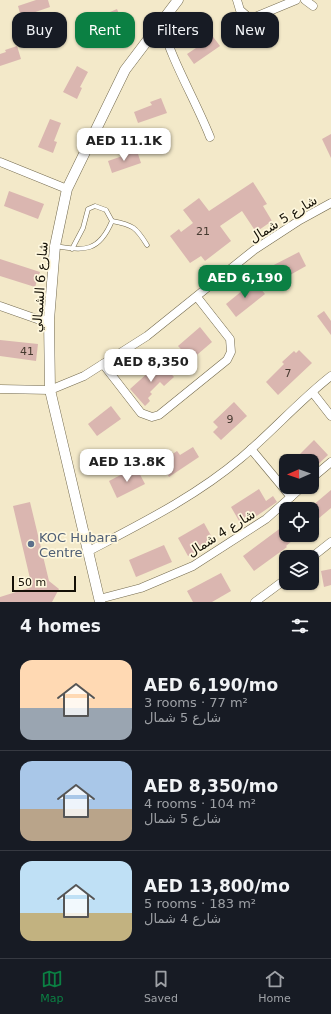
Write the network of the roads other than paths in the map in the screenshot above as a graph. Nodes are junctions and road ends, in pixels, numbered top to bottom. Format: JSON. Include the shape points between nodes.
{"nodes":[{"id":1,"x":178,"y":0,"type":"edge"},
{"id":2,"x":237,"y":0,"type":"edge"},
{"id":3,"x":296,"y":0,"type":"edge"},
{"id":4,"x":304,"y":0,"type":"edge"},
{"id":5,"x":313,"y":6,"type":"dead end"},
{"id":6,"x":169,"y":12,"type":"edge"},
{"id":7,"x":143,"y":46,"type":"edge"},
{"id":8,"x":169,"y":48,"type":"edge"},
{"id":9,"x":210,"y":137,"type":"dead end"},
{"id":10,"x":0,"y":162,"type":"edge"},
{"id":11,"x":67,"y":189,"type":"junction"},
{"id":12,"x":331,"y":203,"type":"edge"},
{"id":13,"x":112,"y":221,"type":"junction"},
{"id":14,"x":147,"y":245,"type":"dead end"},
{"id":15,"x":55,"y":246,"type":"junction"},
{"id":16,"x":72,"y":249,"type":"junction"},
{"id":17,"x":197,"y":297,"type":"junction"},
{"id":18,"x":0,"y":306,"type":"edge"},
{"id":19,"x":49,"y":320,"type":"junction"},
{"id":20,"x":103,"y":364,"type":"junction"},
{"id":21,"x":331,"y":376,"type":"edge"},
{"id":22,"x":0,"y":389,"type":"edge"},
{"id":23,"x":50,"y":390,"type":"junction"},
{"id":24,"x":313,"y":393,"type":"junction"},
{"id":25,"x":331,"y":416,"type":"edge"},
{"id":26,"x":251,"y":449,"type":"junction"},
{"id":27,"x":331,"y":462,"type":"edge"},
{"id":28,"x":319,"y":472,"type":"edge"},
{"id":29,"x":294,"y":494,"type":"edge"},
{"id":30,"x":291,"y":497,"type":"junction"},
{"id":31,"x":331,"y":542,"type":"edge"},
{"id":32,"x":319,"y":551,"type":"edge"},
{"id":33,"x":87,"y":552,"type":"junction"},
{"id":34,"x":279,"y":584,"type":"edge"},
{"id":35,"x":99,"y":600,"type":"edge"},
{"id":36,"x":255,"y":602,"type":"edge"}],
"edges":[{"from":1,"to":6,"type":"street","name":"شارع 6 الشمالي"},
{"from":2,"to":3,"type":"street","via":[[240,10],[248,17],[255,17]]},
{"from":4,"to":5,"type":"street"},
{"from":7,"to":11,"type":"street","name":"شارع 6 الشمالي","via":[[125,70]]},
{"from":8,"to":9,"type":"street"},
{"from":10,"to":11,"type":"street"},
{"from":11,"to":15,"type":"street","name":"شارع 6 الشمالي"},
{"from":12,"to":17,"type":"street","name":"شارع 5 شمال","via":[[254,250]]},
{"from":13,"to":14,"type":"lane","via":[[135,228]]},
{"from":13,"to":16,"type":"lane","via":[[97,244],[87,249]]},
{"from":13,"to":16,"type":"lane","via":[[103,208],[89,208],[83,228]]},
{"from":15,"to":16,"type":"lane"},
{"from":15,"to":19,"type":"street","name":"شارع 6 الشمالي"},
{"from":17,"to":20,"type":"street","name":"شارع 5 شمال","via":[[147,336]]},
{"from":17,"to":20,"type":"street","via":[[230,339],[231,352],[227,360],[159,415],[152,417],[141,413]]},
{"from":18,"to":19,"type":"street","via":[[37,319]]},
{"from":19,"to":23,"type":"street","name":"شارع 6 الشمالي"},
{"from":20,"to":23,"type":"street","name":"شارع 5 شمال","via":[[84,376]]},
{"from":21,"to":24,"type":"street"},
{"from":22,"to":23,"type":"street"},
{"from":23,"to":33,"type":"street","name":"شارع 6 الشمالي"},
{"from":24,"to":25,"type":"street"},
{"from":24,"to":26,"type":"street"},
{"from":26,"to":30,"type":"street"},
{"from":26,"to":33,"type":"street","via":[[198,489],[155,516]]},
{"from":27,"to":28,"type":"street"},
{"from":29,"to":30,"type":"street","name":"شارع 4 شمال"},
{"from":30,"to":35,"type":"street","name":"شارع 4 شمال","via":[[266,519],[193,566],[141,588]]},
{"from":31,"to":32,"type":"street"},
{"from":33,"to":35,"type":"street","name":"شارع 6 الشمالي"},
{"from":34,"to":36,"type":"street"}]}
